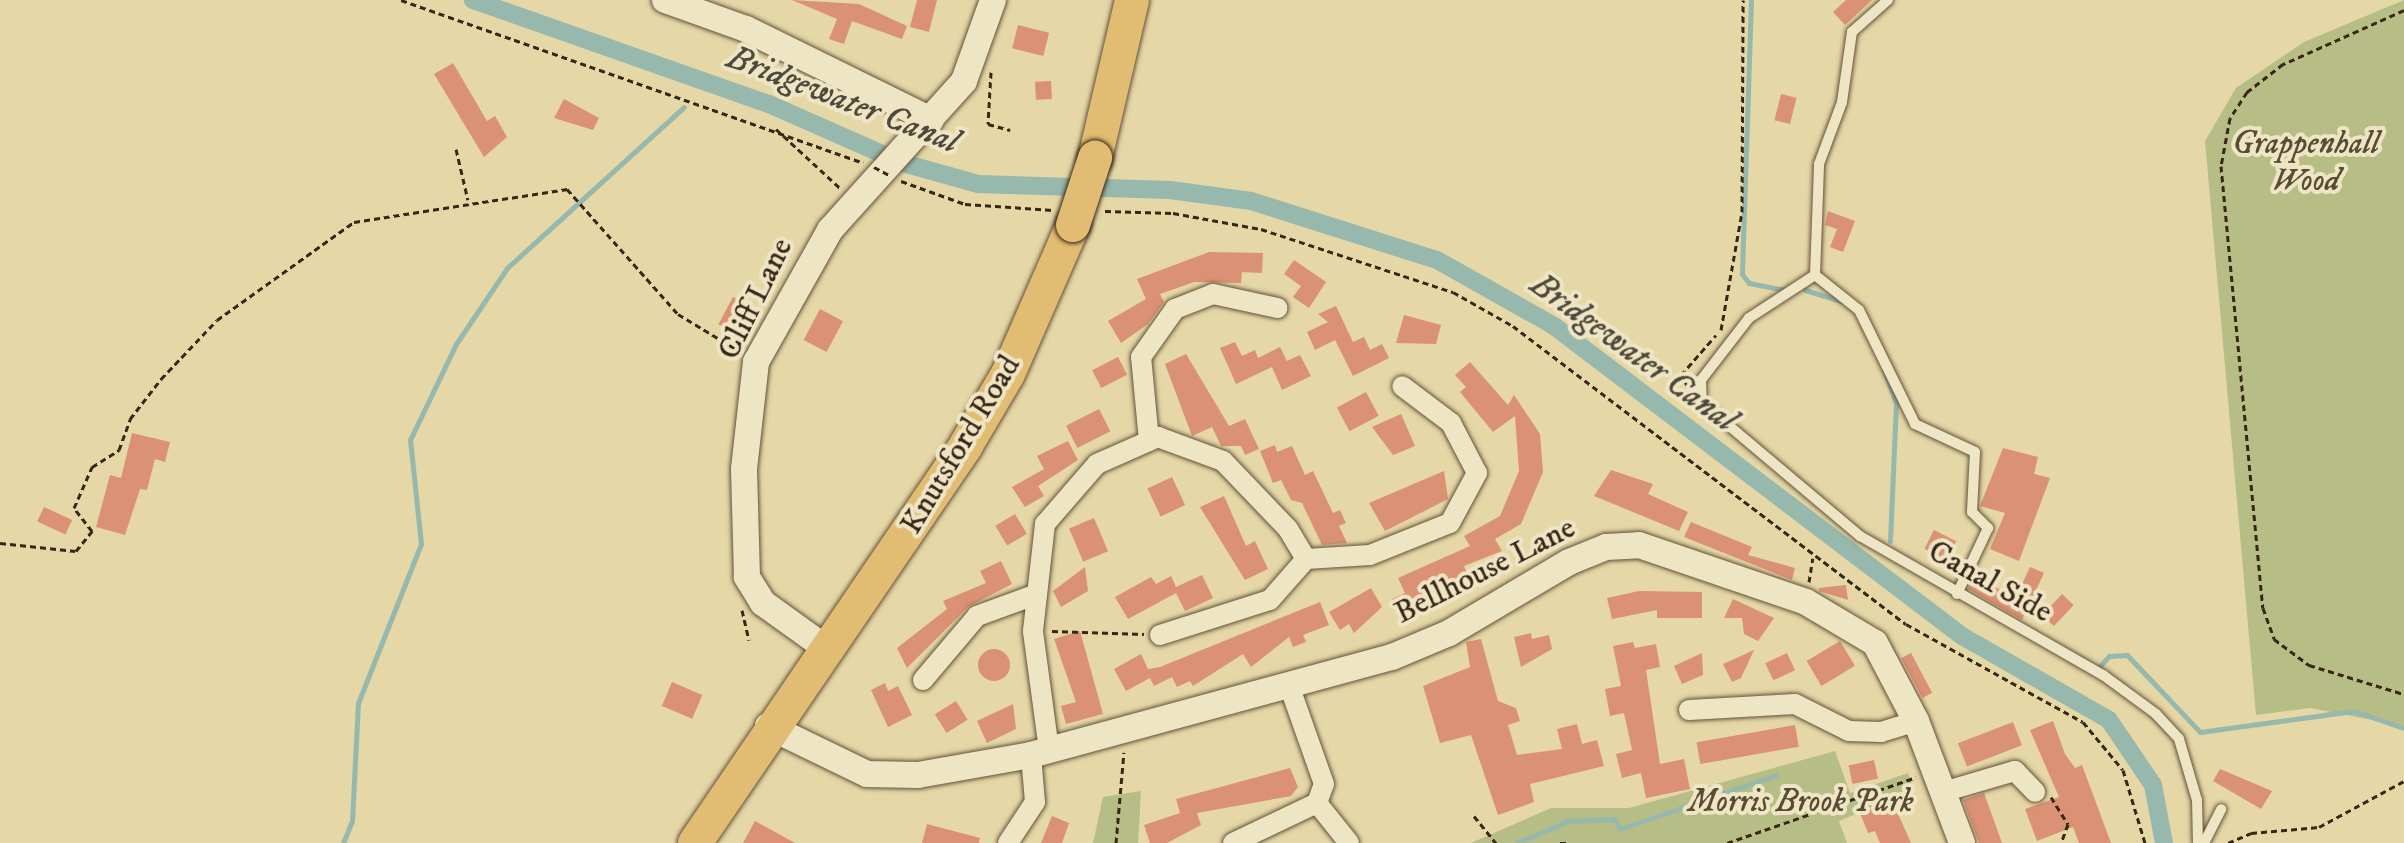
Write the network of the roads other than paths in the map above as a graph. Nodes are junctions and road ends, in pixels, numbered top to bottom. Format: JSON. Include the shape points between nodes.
{"nodes":[{"id":1,"x":665,"y":0,"type":"edge"},
{"id":2,"x":993,"y":0,"type":"edge"},
{"id":3,"x":1132,"y":0,"type":"edge"},
{"id":4,"x":1888,"y":0,"type":"edge"},
{"id":5,"x":931,"y":120,"type":"junction"},
{"id":6,"x":1815,"y":275,"type":"junction"},
{"id":7,"x":1277,"y":308,"type":"dead end"},
{"id":8,"x":1402,"y":386,"type":"dead end"},
{"id":9,"x":1149,"y":441,"type":"junction"},
{"id":10,"x":1306,"y":559,"type":"junction"},
{"id":11,"x":1037,"y":594,"type":"junction"},
{"id":12,"x":1957,"y":594,"type":"junction"},
{"id":13,"x":1160,"y":635,"type":"road end"},
{"id":14,"x":827,"y":649,"type":"junction"},
{"id":15,"x":923,"y":680,"type":"dead end"},
{"id":16,"x":1290,"y":688,"type":"junction"},
{"id":17,"x":1689,"y":710,"type":"dead end"},
{"id":18,"x":1916,"y":721,"type":"junction"},
{"id":19,"x":768,"y":726,"type":"junction"},
{"id":20,"x":1040,"y":752,"type":"junction"},
{"id":21,"x":1939,"y":781,"type":"junction"},
{"id":22,"x":2035,"y":792,"type":"road end"},
{"id":23,"x":1317,"y":803,"type":"junction"},
{"id":24,"x":2221,"y":809,"type":"dead end"},
{"id":25,"x":695,"y":843,"type":"edge"},
{"id":26,"x":1008,"y":843,"type":"edge"},
{"id":27,"x":1233,"y":843,"type":"edge"},
{"id":28,"x":1349,"y":843,"type":"edge"},
{"id":29,"x":1962,"y":843,"type":"edge"},
{"id":30,"x":2198,"y":843,"type":"edge"},
{"id":31,"x":2204,"y":843,"type":"edge"}],
"edges":[{"from":1,"to":5,"type":"street","via":[[746,29]]},
{"from":2,"to":5,"type":"street","name":"Cliff Lane","via":[[964,81]]},
{"from":3,"to":14,"type":"highway","name":"Knutsford Road","bridge":true,"via":[[1095,158],[1008,374]]},
{"from":4,"to":6,"type":"lane","via":[[1852,32],[1842,102],[1819,164]]},
{"from":5,"to":14,"type":"street","name":"Cliff Lane","via":[[853,201],[816,250],[756,362],[744,469],[747,577],[763,603]]},
{"from":6,"to":12,"type":"lane","via":[[1859,310],[1915,424],[1975,452],[1972,512],[1988,528]]},
{"from":6,"to":12,"type":"lane","name":"Canal Side","via":[[1749,318],[1701,380],[1698,396],[1860,536]]},
{"from":7,"to":9,"type":"street","via":[[1213,294],[1175,309],[1141,357]]},
{"from":8,"to":10,"type":"street","via":[[1451,423],[1477,473],[1450,523],[1370,555]]},
{"from":9,"to":10,"type":"street","via":[[1158,437],[1223,461],[1288,529]]},
{"from":9,"to":11,"type":"street","via":[[1097,464],[1045,524]]},
{"from":10,"to":13,"type":"street","via":[[1270,600]]},
{"from":11,"to":15,"type":"street","via":[[977,616]]},
{"from":11,"to":20,"type":"street","via":[[1033,631]]},
{"from":12,"to":30,"type":"lane","name":"Canal Side","via":[[2103,675],[2156,714],[2179,739],[2197,800]]},
{"from":14,"to":19,"type":"highway","name":"Knutsford Road"},
{"from":16,"to":18,"type":"street","name":"Bellhouse Lane","via":[[1449,633],[1606,547],[1639,545],[1840,617],[1875,643]]},
{"from":16,"to":20,"type":"street","name":"Bellhouse Lane"},
{"from":16,"to":23,"type":"street","via":[[1324,784]]},
{"from":17,"to":18,"type":"street","via":[[1795,704],[1849,731],[1881,732]]},
{"from":18,"to":21,"type":"street","name":"Bellhouse Lane"},
{"from":19,"to":20,"type":"street","name":"Bellhouse Lane","via":[[867,774],[918,775]]},
{"from":19,"to":25,"type":"highway","name":"Knutsford Road"},
{"from":20,"to":26,"type":"street","via":[[1035,802]]},
{"from":21,"to":22,"type":"street","via":[[2015,771]]},
{"from":21,"to":29,"type":"street","name":"Bellhouse Lane"},
{"from":23,"to":27,"type":"street"},
{"from":23,"to":28,"type":"street"},
{"from":24,"to":31,"type":"lane"}]}
